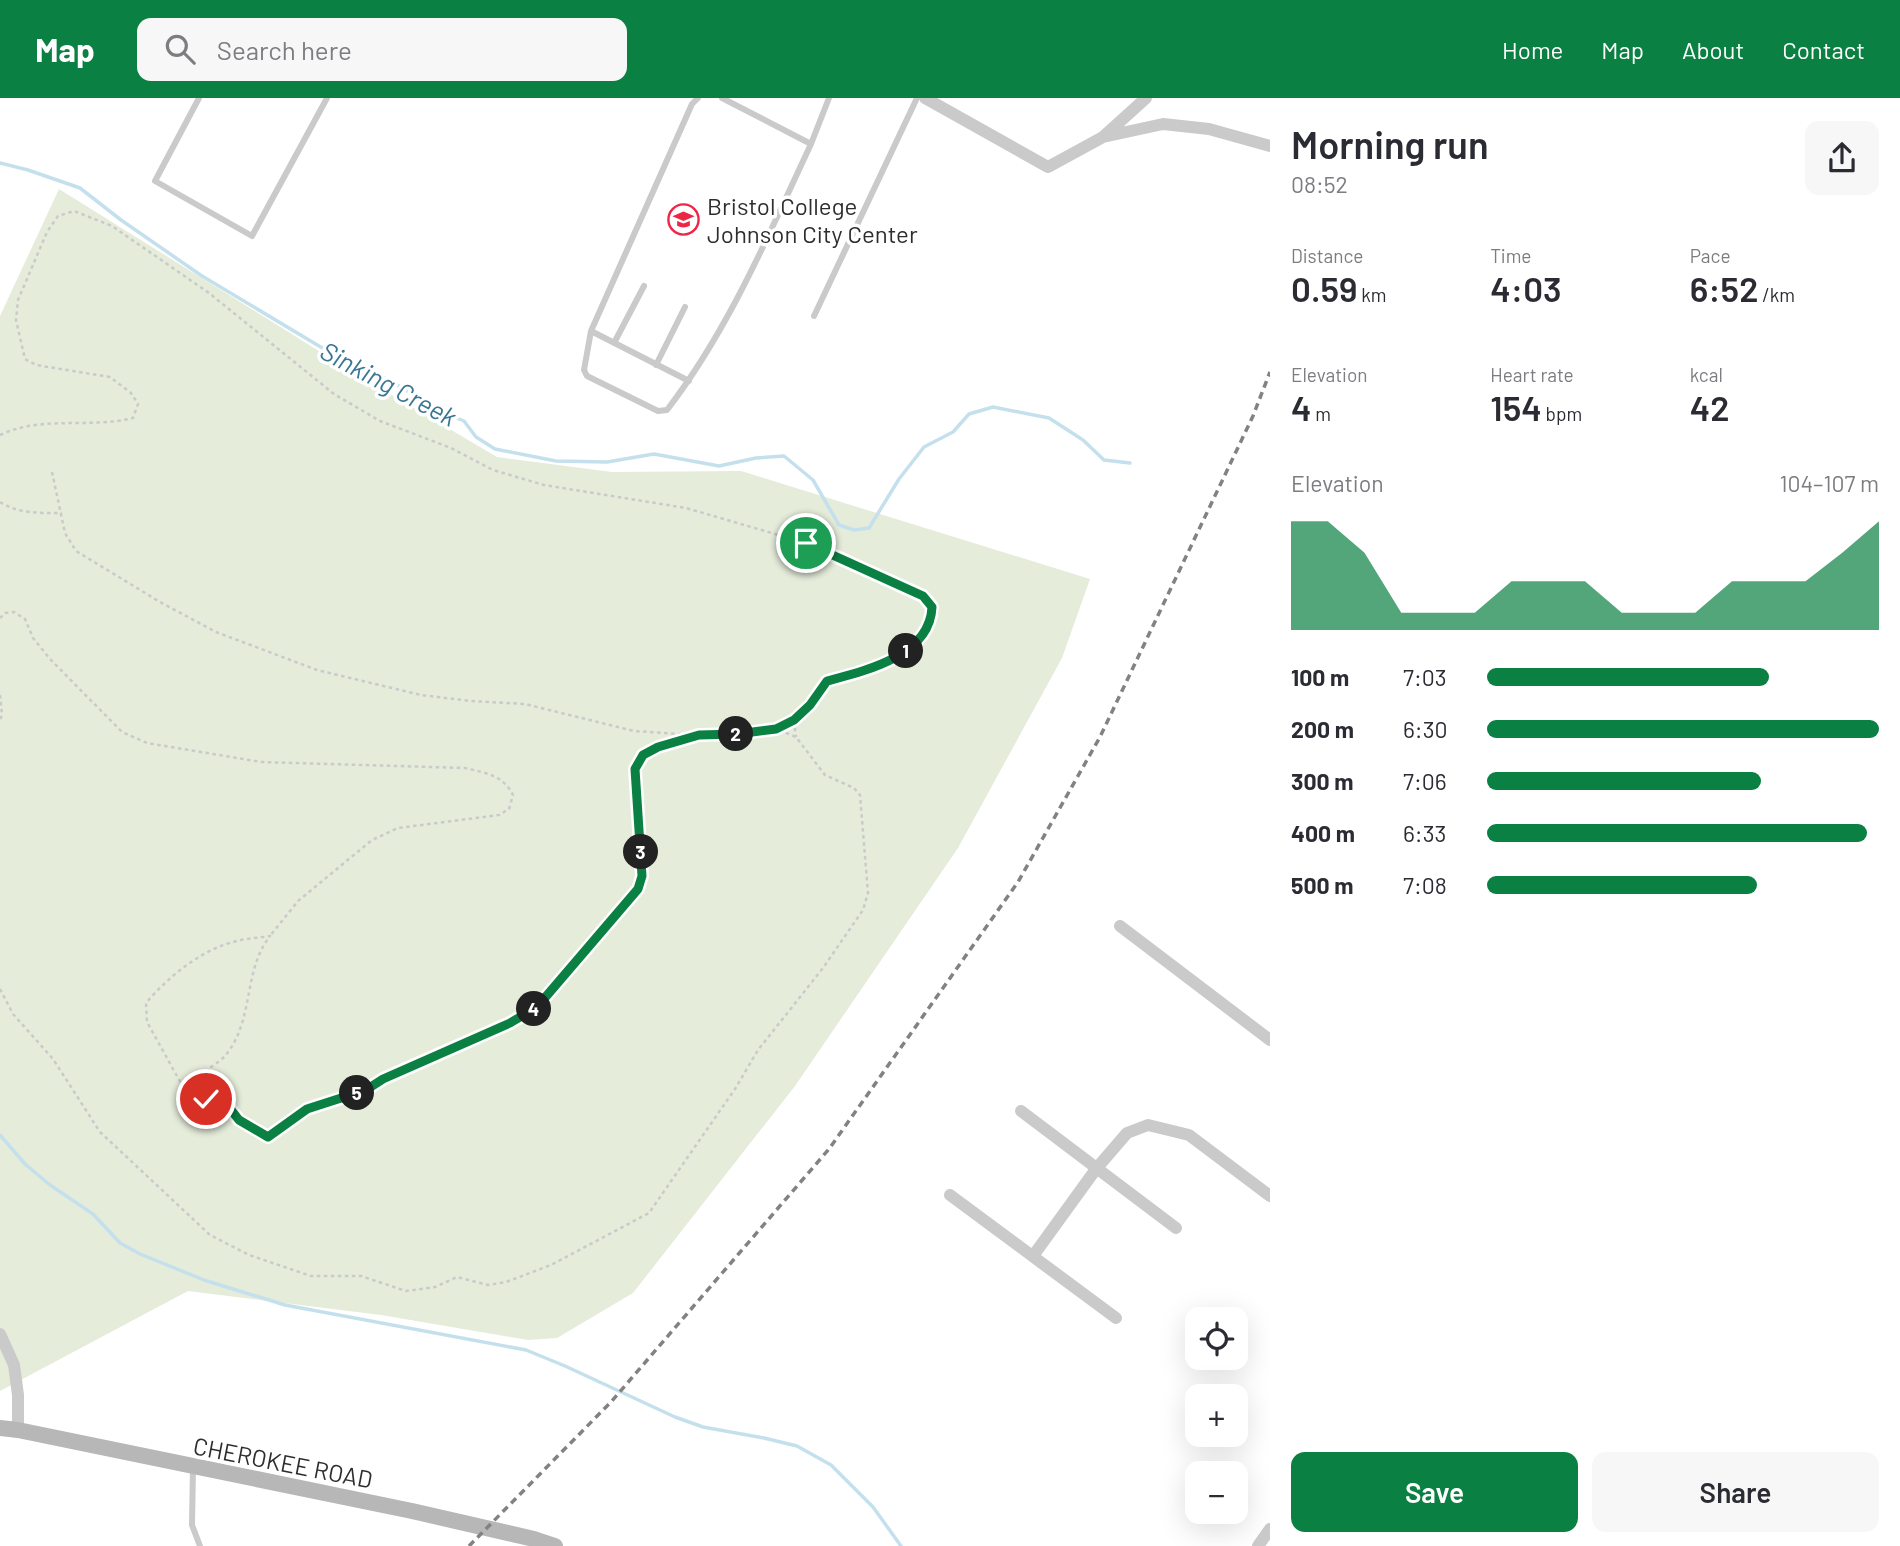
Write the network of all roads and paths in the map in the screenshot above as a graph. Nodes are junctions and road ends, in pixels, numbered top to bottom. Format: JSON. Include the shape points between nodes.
{"nodes":[{"id":1,"x":199,"y":98,"type":"edge"},
{"id":2,"x":327,"y":98,"type":"edge"},
{"id":3,"x":698,"y":98,"type":"edge"},
{"id":4,"x":722,"y":98,"type":"edge"},
{"id":5,"x":830,"y":98,"type":"edge"},
{"id":6,"x":917,"y":98,"type":"edge"},
{"id":7,"x":925,"y":98,"type":"edge"},
{"id":8,"x":1146,"y":98,"type":"edge"},
{"id":9,"x":1103,"y":137,"type":"junction"},
{"id":10,"x":811,"y":144,"type":"junction"},
{"id":11,"x":1270,"y":146,"type":"edge"},
{"id":12,"x":644,"y":286,"type":"dead end"},
{"id":13,"x":685,"y":307,"type":"dead end"},
{"id":14,"x":814,"y":316,"type":"dead end"},
{"id":15,"x":591,"y":331,"type":"junction"},
{"id":16,"x":614,"y":343,"type":"junction"},
{"id":17,"x":656,"y":365,"type":"junction"},
{"id":18,"x":689,"y":381,"type":"junction"},
{"id":19,"x":0,"y":435,"type":"edge"},
{"id":20,"x":52,"y":472,"type":"dead end"},
{"id":21,"x":0,"y":503,"type":"edge"},
{"id":22,"x":62,"y":513,"type":"junction"},
{"id":23,"x":0,"y":618,"type":"edge"},
{"id":24,"x":0,"y":695,"type":"edge"},
{"id":25,"x":0,"y":720,"type":"edge"},
{"id":26,"x":794,"y":720,"type":"junction"},
{"id":27,"x":776,"y":729,"type":"junction"},
{"id":28,"x":699,"y":735,"type":"junction"},
{"id":29,"x":796,"y":737,"type":"junction"},
{"id":30,"x":1120,"y":926,"type":"dead end"},
{"id":31,"x":270,"y":936,"type":"junction"},
{"id":32,"x":0,"y":989,"type":"edge"},
{"id":33,"x":1270,"y":1041,"type":"edge"},
{"id":34,"x":224,"y":1101,"type":"junction"},
{"id":35,"x":1021,"y":1111,"type":"dead end"},
{"id":36,"x":1096,"y":1169,"type":"junction"},
{"id":37,"x":950,"y":1195,"type":"dead end"},
{"id":38,"x":1270,"y":1196,"type":"edge"},
{"id":39,"x":1176,"y":1228,"type":"dead end"},
{"id":40,"x":1034,"y":1256,"type":"junction"},
{"id":41,"x":1116,"y":1318,"type":"dead end"},
{"id":42,"x":0,"y":1334,"type":"edge"},
{"id":43,"x":0,"y":1429,"type":"edge"},
{"id":44,"x":18,"y":1430,"type":"junction"},
{"id":45,"x":193,"y":1467,"type":"junction"},
{"id":46,"x":1270,"y":1529,"type":"edge"},
{"id":47,"x":200,"y":1546,"type":"edge"},
{"id":48,"x":555,"y":1546,"type":"edge"},
{"id":49,"x":1258,"y":1546,"type":"edge"}],
"edges":[{"from":1,"to":2,"type":"lane","via":[[155,181],[252,236]]},
{"from":3,"to":15,"type":"lane"},
{"from":4,"to":10,"type":"lane"},
{"from":5,"to":10,"type":"lane"},
{"from":6,"to":14,"type":"lane"},
{"from":7,"to":9,"type":"street","via":[[1048,167]]},
{"from":8,"to":9,"type":"street"},
{"from":9,"to":11,"type":"street","via":[[1163,124],[1209,129]]},
{"from":10,"to":18,"type":"lane","via":[[733,309]]},
{"from":12,"to":16,"type":"lane"},
{"from":13,"to":17,"type":"lane"},
{"from":15,"to":16,"type":"lane"},
{"from":15,"to":18,"type":"lane","via":[[584,370],[587,376],[663,411]]},
{"from":16,"to":17,"type":"lane"},
{"from":17,"to":18,"type":"lane"},
{"from":19,"to":26,"type":"path","via":[[15,428],[60,422],[112,423],[133,418],[138,404],[110,377],[36,365],[25,359],[16,320],[18,300],[47,232],[58,216],[74,211],[112,226],[209,293],[334,394],[380,421],[493,470],[544,485],[686,508],[806,543],[923,596],[932,607],[932,618],[904,653],[875,668],[827,681]]},
{"from":20,"to":22,"type":"path"},
{"from":21,"to":22,"type":"path","via":[[28,513]]},
{"from":22,"to":28,"type":"path","via":[[65,533],[76,551],[216,632],[317,670],[421,695],[525,704],[634,732]]},
{"from":23,"to":31,"type":"path","via":[[14,612],[25,619],[50,659],[122,732],[147,743],[261,762],[465,768],[507,783],[513,795],[509,809],[499,816],[398,828],[372,840],[298,901]]},
{"from":24,"to":25,"type":"path"},
{"from":26,"to":27,"type":"path"},
{"from":26,"to":29,"type":"path"},
{"from":27,"to":28,"type":"path"},
{"from":27,"to":29,"type":"path"},
{"from":28,"to":34,"type":"path","via":[[643,755],[635,769],[642,876],[638,889],[537,1007],[366,1090],[307,1109],[268,1137],[239,1120]]},
{"from":29,"to":32,"type":"path","via":[[825,775],[854,788],[860,796],[868,893],[863,911],[758,1050],[649,1213],[551,1265],[506,1282],[488,1285],[457,1277],[435,1287],[406,1291],[361,1276],[311,1276],[248,1255],[210,1235],[100,1132],[53,1059],[13,1014]]},
{"from":30,"to":33,"type":"street"},
{"from":31,"to":34,"type":"path","via":[[254,963],[238,1037],[223,1058],[202,1073]]},
{"from":31,"to":34,"type":"path","via":[[235,941],[204,954],[164,982],[146,1003],[147,1022],[182,1085],[206,1099]]},
{"from":35,"to":36,"type":"street"},
{"from":36,"to":38,"type":"street","via":[[1127,1133],[1148,1125],[1189,1135]]},
{"from":36,"to":39,"type":"street"},
{"from":36,"to":40,"type":"street"},
{"from":37,"to":40,"type":"street"},
{"from":40,"to":41,"type":"street"},
{"from":42,"to":44,"type":"street","via":[[14,1365]]},
{"from":43,"to":44,"type":"main road","name":"CHEROKEE ROAD"},
{"from":44,"to":45,"type":"main road","name":"CHEROKEE ROAD"},
{"from":45,"to":47,"type":"lane","via":[[192,1525]]},
{"from":45,"to":48,"type":"main road","name":"CHEROKEE ROAD","via":[[412,1511]]},
{"from":46,"to":49,"type":"street"}]}
